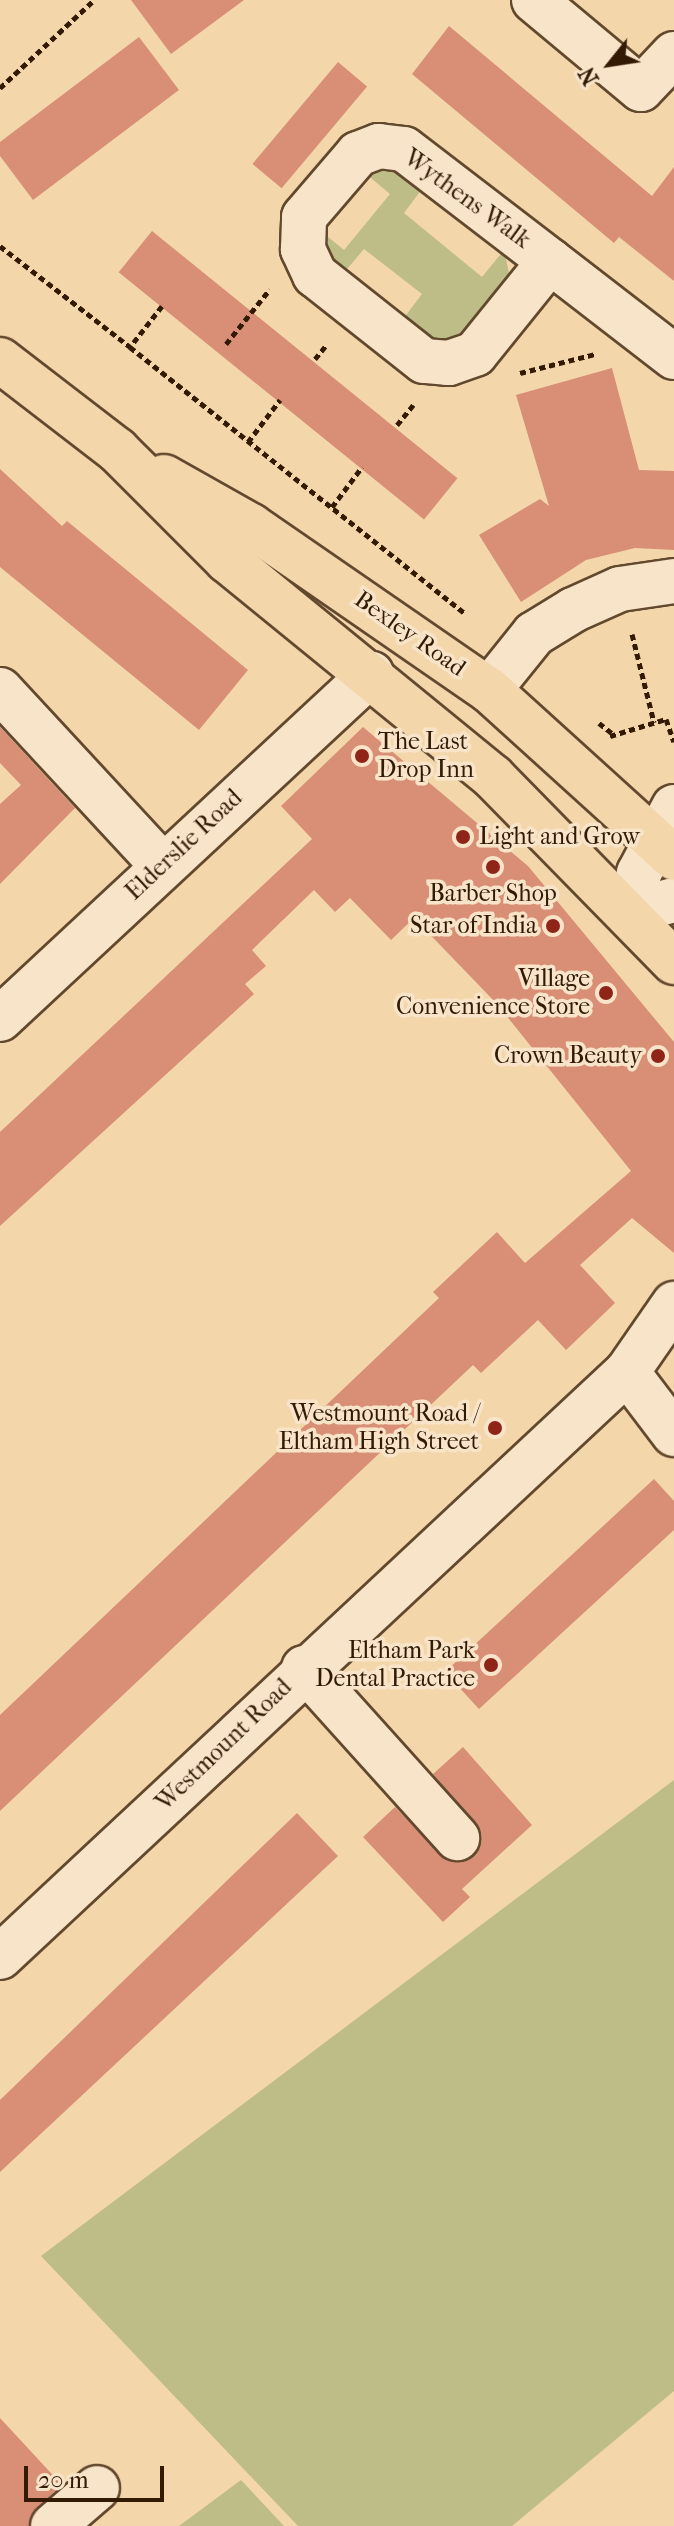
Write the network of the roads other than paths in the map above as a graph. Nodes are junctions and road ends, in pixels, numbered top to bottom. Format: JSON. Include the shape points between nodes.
{"nodes":[{"id":1,"x":534,"y":0,"type":"edge"},
{"id":2,"x":674,"y":54,"type":"edge"},
{"id":3,"x":550,"y":261,"type":"junction"},
{"id":4,"x":674,"y":357,"type":"edge"},
{"id":5,"x":0,"y":360,"type":"edge"},
{"id":6,"x":117,"y":450,"type":"junction"},
{"id":7,"x":674,"y":581,"type":"edge"},
{"id":8,"x":371,"y":674,"type":"junction"},
{"id":9,"x":0,"y":690,"type":"edge"},
{"id":10,"x":489,"y":690,"type":"junction"},
{"id":11,"x":668,"y":834,"type":"edge"},
{"id":12,"x":162,"y":865,"type":"junction"},
{"id":13,"x":674,"y":900,"type":"edge"},
{"id":14,"x":631,"y":911,"type":"junction"},
{"id":15,"x":674,"y":962,"type":"edge"},
{"id":16,"x":0,"y":1019,"type":"edge"},
{"id":17,"x":674,"y":1304,"type":"edge"},
{"id":18,"x":674,"y":1356,"type":"edge"},
{"id":19,"x":627,"y":1372,"type":"junction"},
{"id":20,"x":674,"y":1434,"type":"edge"},
{"id":21,"x":304,"y":1668,"type":"junction"},
{"id":22,"x":457,"y":1838,"type":"dead end"},
{"id":23,"x":0,"y":1957,"type":"edge"},
{"id":24,"x":97,"y":2488,"type":"dead end"},
{"id":25,"x":53,"y":2526,"type":"edge"}],
"edges":[{"from":1,"to":2,"type":"street","via":[[641,89]]},
{"from":3,"to":3,"type":"street","name":"Wythens Walk","via":[[404,149],[379,146],[358,154],[304,217],[303,249],[315,275],[424,361],[449,363],[475,354]]},
{"from":3,"to":4,"type":"street","name":"Wythens Walk"},
{"from":5,"to":6,"type":"main road","name":"Bexley Road"},
{"from":6,"to":8,"type":"main road","name":"Bexley Road","via":[[227,560]]},
{"from":6,"to":10,"type":"main road","name":"Bexley Road","via":[[251,526]]},
{"from":7,"to":10,"type":"street","via":[[620,589],[573,610],[534,634]]},
{"from":8,"to":12,"type":"street","name":"Elderslie Road"},
{"from":8,"to":14,"type":"main road","name":"Bexley Road","via":[[523,803]]},
{"from":9,"to":12,"type":"street"},
{"from":10,"to":11,"type":"main road","name":"Bexley Road"},
{"from":11,"to":14,"type":"street","via":[[639,873]]},
{"from":12,"to":16,"type":"street","name":"Elderslie Road"},
{"from":13,"to":14,"type":"street"},
{"from":14,"to":15,"type":"main road","name":"Bexley Road"},
{"from":17,"to":19,"type":"street","name":"Westmount Road"},
{"from":18,"to":19,"type":"street","name":"Westmount Road"},
{"from":19,"to":20,"type":"street"},
{"from":19,"to":21,"type":"street","name":"Westmount Road"},
{"from":21,"to":22,"type":"street"},
{"from":21,"to":23,"type":"street","name":"Westmount Road"},
{"from":24,"to":25,"type":"street"}]}
